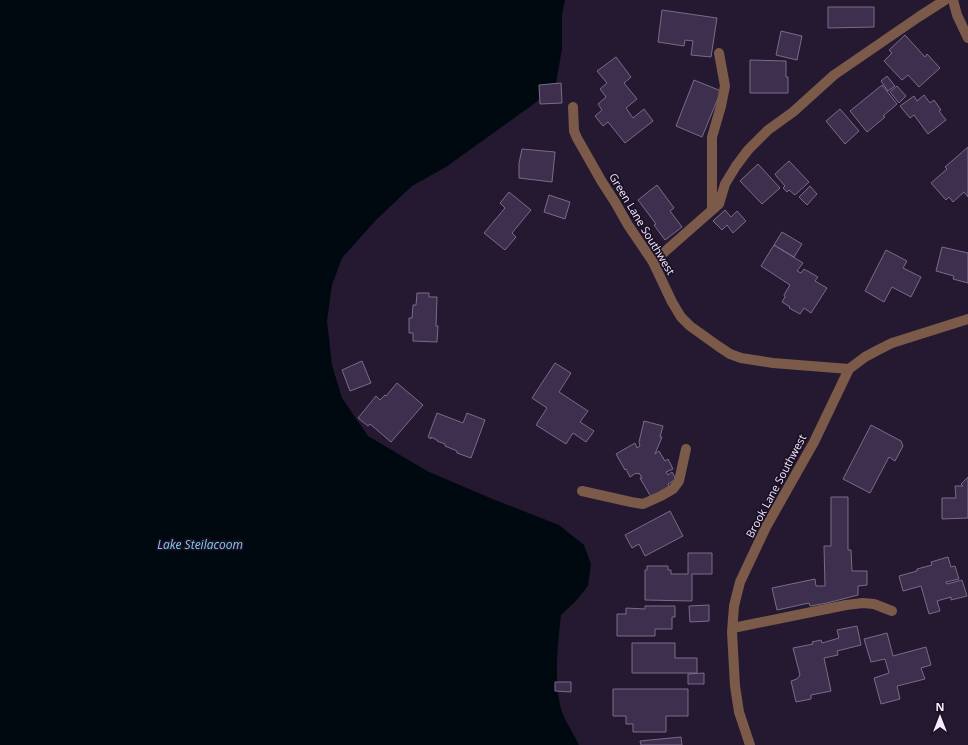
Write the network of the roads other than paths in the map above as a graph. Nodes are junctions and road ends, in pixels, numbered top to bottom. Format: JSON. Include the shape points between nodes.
{"nodes":[{"id":1,"x":944,"y":0,"type":"edge"},
{"id":2,"x":953,"y":0,"type":"edge"},
{"id":3,"x":968,"y":38,"type":"edge"},
{"id":4,"x":719,"y":53,"type":"dead end"},
{"id":5,"x":573,"y":107,"type":"dead end"},
{"id":6,"x":712,"y":209,"type":"junction"},
{"id":7,"x":653,"y":262,"type":"junction"},
{"id":8,"x":968,"y":319,"type":"edge"},
{"id":9,"x":849,"y":369,"type":"junction"},
{"id":10,"x":686,"y":449,"type":"dead end"},
{"id":11,"x":582,"y":491,"type":"dead end"},
{"id":12,"x":892,"y":611,"type":"dead end"},
{"id":13,"x":733,"y":628,"type":"junction"},
{"id":14,"x":750,"y":745,"type":"edge"}],
"edges":[{"from":1,"to":6,"type":"street","via":[[834,75],[793,112],[768,130],[736,166],[725,184],[719,204]]},
{"from":2,"to":3,"type":"street"},
{"from":4,"to":6,"type":"street","via":[[725,86],[712,137]]},
{"from":5,"to":7,"type":"street","name":"Green Lane Southwest","via":[[574,131],[577,138]]},
{"from":6,"to":7,"type":"street"},
{"from":7,"to":9,"type":"street","name":"Green Lane Southwest","via":[[681,317],[730,354],[773,363]]},
{"from":8,"to":9,"type":"street","name":"Brook Lane Southwest","via":[[892,344],[865,357]]},
{"from":9,"to":13,"type":"street","name":"Brook Lane Southwest","via":[[814,442],[766,527],[740,582],[734,606]]},
{"from":10,"to":11,"type":"street","via":[[679,481],[672,489],[643,504]]},
{"from":12,"to":13,"type":"street","via":[[863,603]]},
{"from":13,"to":14,"type":"street","name":"Brook Lane Southwest","via":[[735,686],[739,712]]}]}
